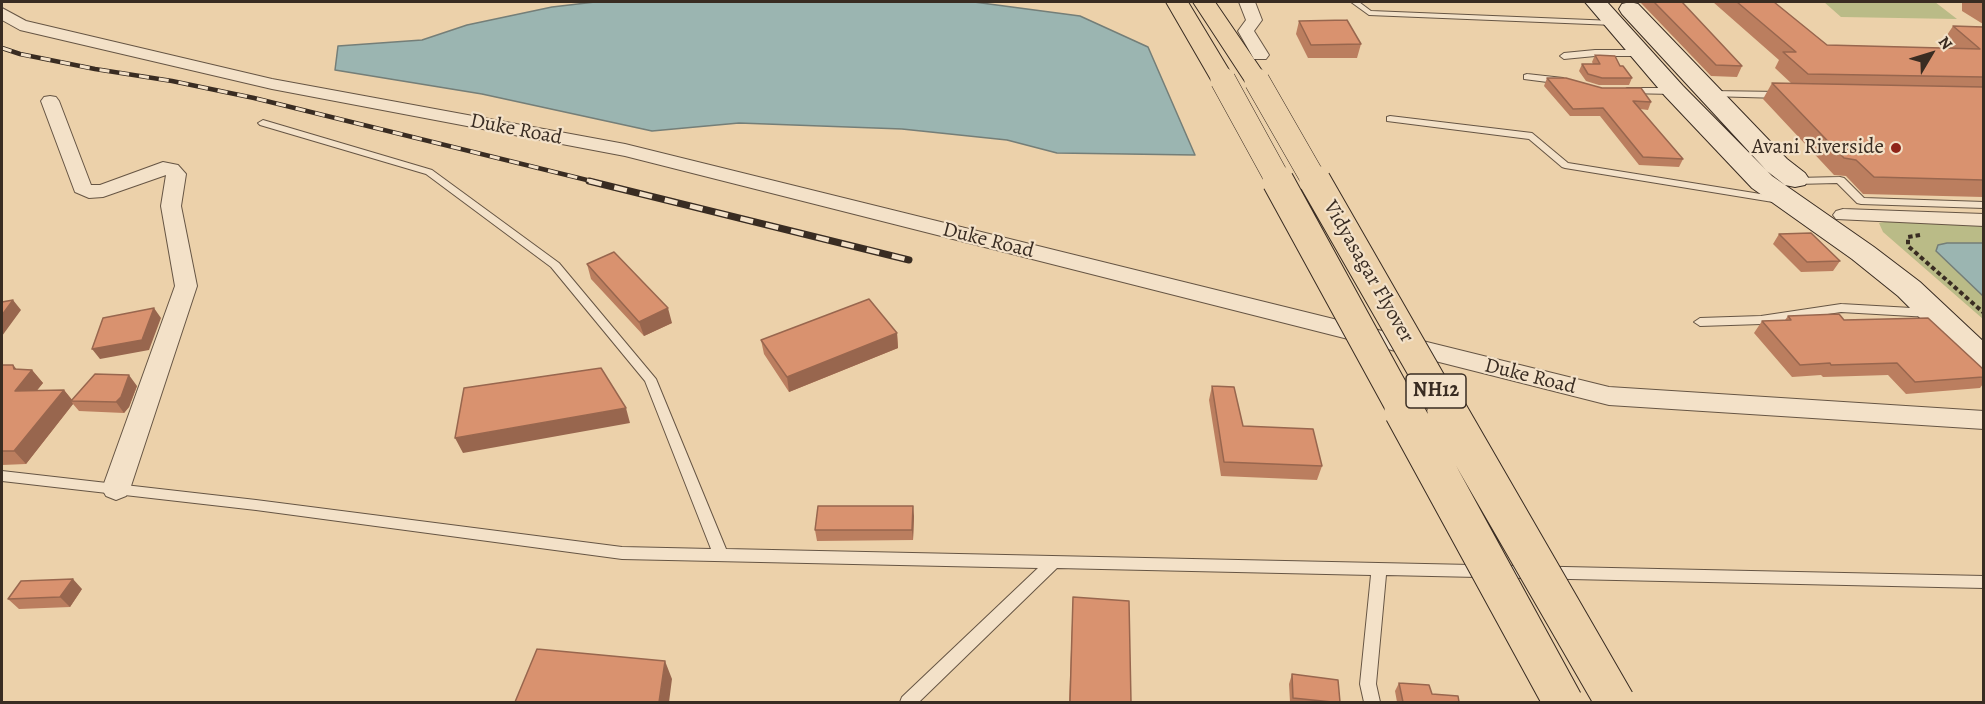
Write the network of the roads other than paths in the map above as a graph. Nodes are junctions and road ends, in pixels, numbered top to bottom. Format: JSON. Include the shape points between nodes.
{"nodes":[{"id":1,"x":1177,"y":2,"type":"edge"},
{"id":2,"x":1204,"y":2,"type":"edge"},
{"id":3,"x":1247,"y":2,"type":"edge"},
{"id":4,"x":1355,"y":2,"type":"edge"},
{"id":5,"x":1596,"y":2,"type":"edge"},
{"id":6,"x":1619,"y":12,"type":"edge"},
{"id":7,"x":2,"y":13,"type":"edge"},
{"id":8,"x":1640,"y":53,"type":"junction"},
{"id":9,"x":1260,"y":55,"type":"dead end"},
{"id":10,"x":1564,"y":56,"type":"dead end"},
{"id":11,"x":1527,"y":77,"type":"dead end"},
{"id":12,"x":1571,"y":83,"type":"edge"},
{"id":13,"x":1621,"y":91,"type":"edge"},
{"id":14,"x":1674,"y":91,"type":"junction"},
{"id":15,"x":1712,"y":94,"type":"junction"},
{"id":16,"x":1795,"y":95,"type":"edge"},
{"id":17,"x":50,"y":101,"type":"dead end"},
{"id":18,"x":1390,"y":119,"type":"dead end"},
{"id":19,"x":263,"y":123,"type":"dead end"},
{"id":20,"x":1791,"y":191,"type":"junction"},
{"id":21,"x":1983,"y":205,"type":"edge"},
{"id":22,"x":1843,"y":215,"type":"junction"},
{"id":23,"x":1983,"y":220,"type":"edge"},
{"id":24,"x":1936,"y":314,"type":"junction"},
{"id":25,"x":1700,"y":322,"type":"dead end"},
{"id":26,"x":1983,"y":329,"type":"edge"},
{"id":27,"x":1983,"y":362,"type":"edge"},
{"id":28,"x":1983,"y":420,"type":"edge"},
{"id":29,"x":2,"y":476,"type":"edge"},
{"id":30,"x":116,"y":489,"type":"junction"},
{"id":31,"x":721,"y":555,"type":"junction"},
{"id":32,"x":1054,"y":562,"type":"junction"},
{"id":33,"x":1379,"y":569,"type":"junction"},
{"id":34,"x":1983,"y":582,"type":"edge"},
{"id":35,"x":908,"y":702,"type":"edge"},
{"id":36,"x":1372,"y":702,"type":"edge"},
{"id":37,"x":1563,"y":702,"type":"edge"},
{"id":38,"x":1615,"y":702,"type":"edge"}],
"edges":[{"from":1,"to":37,"type":"highway","name":"Vidyasagar Flyover","number":"NH12","bridge":true},
{"from":2,"to":38,"type":"highway","name":"Vidyasagar Flyover","number":"NH12","bridge":true,"via":[[1268,100]]},
{"from":3,"to":9,"type":"street","via":[[1254,20],[1246,31]]},
{"from":4,"to":6,"type":"lane","via":[[1369,13]]},
{"from":5,"to":6,"type":"main road"},
{"from":6,"to":8,"type":"main road"},
{"from":6,"to":15,"type":"main road"},
{"from":7,"to":28,"type":"street","name":"Duke Road","via":[[20,25],[272,84],[625,150],[1608,396]]},
{"from":8,"to":10,"type":"lane"},
{"from":8,"to":14,"type":"main road"},
{"from":11,"to":12,"type":"lane"},
{"from":13,"to":14,"type":"lane"},
{"from":14,"to":20,"type":"main road","via":[[1762,182]]},
{"from":15,"to":16,"type":"lane"},
{"from":15,"to":20,"type":"main road","via":[[1777,165]]},
{"from":17,"to":30,"type":"street","via":[[82,188],[103,191],[163,168],[177,174],[171,206],[186,286]]},
{"from":18,"to":20,"type":"lane","via":[[1532,136],[1565,165]]},
{"from":19,"to":31,"type":"lane","via":[[429,171],[555,265],[650,379]]},
{"from":20,"to":21,"type":"lane","via":[[1840,180],[1861,201]]},
{"from":20,"to":22,"type":"main road"},
{"from":20,"to":24,"type":"main road"},
{"from":22,"to":23,"type":"street"},
{"from":22,"to":26,"type":"main road","via":[[1905,258]]},
{"from":24,"to":25,"type":"lane","via":[[1841,308],[1761,320]]},
{"from":24,"to":27,"type":"main road"},
{"from":29,"to":30,"type":"lane"},
{"from":30,"to":31,"type":"lane","via":[[622,553]]},
{"from":31,"to":32,"type":"lane"},
{"from":32,"to":33,"type":"lane"},
{"from":32,"to":35,"type":"lane"},
{"from":33,"to":34,"type":"lane"},
{"from":33,"to":36,"type":"lane","via":[[1368,684]]}]}
